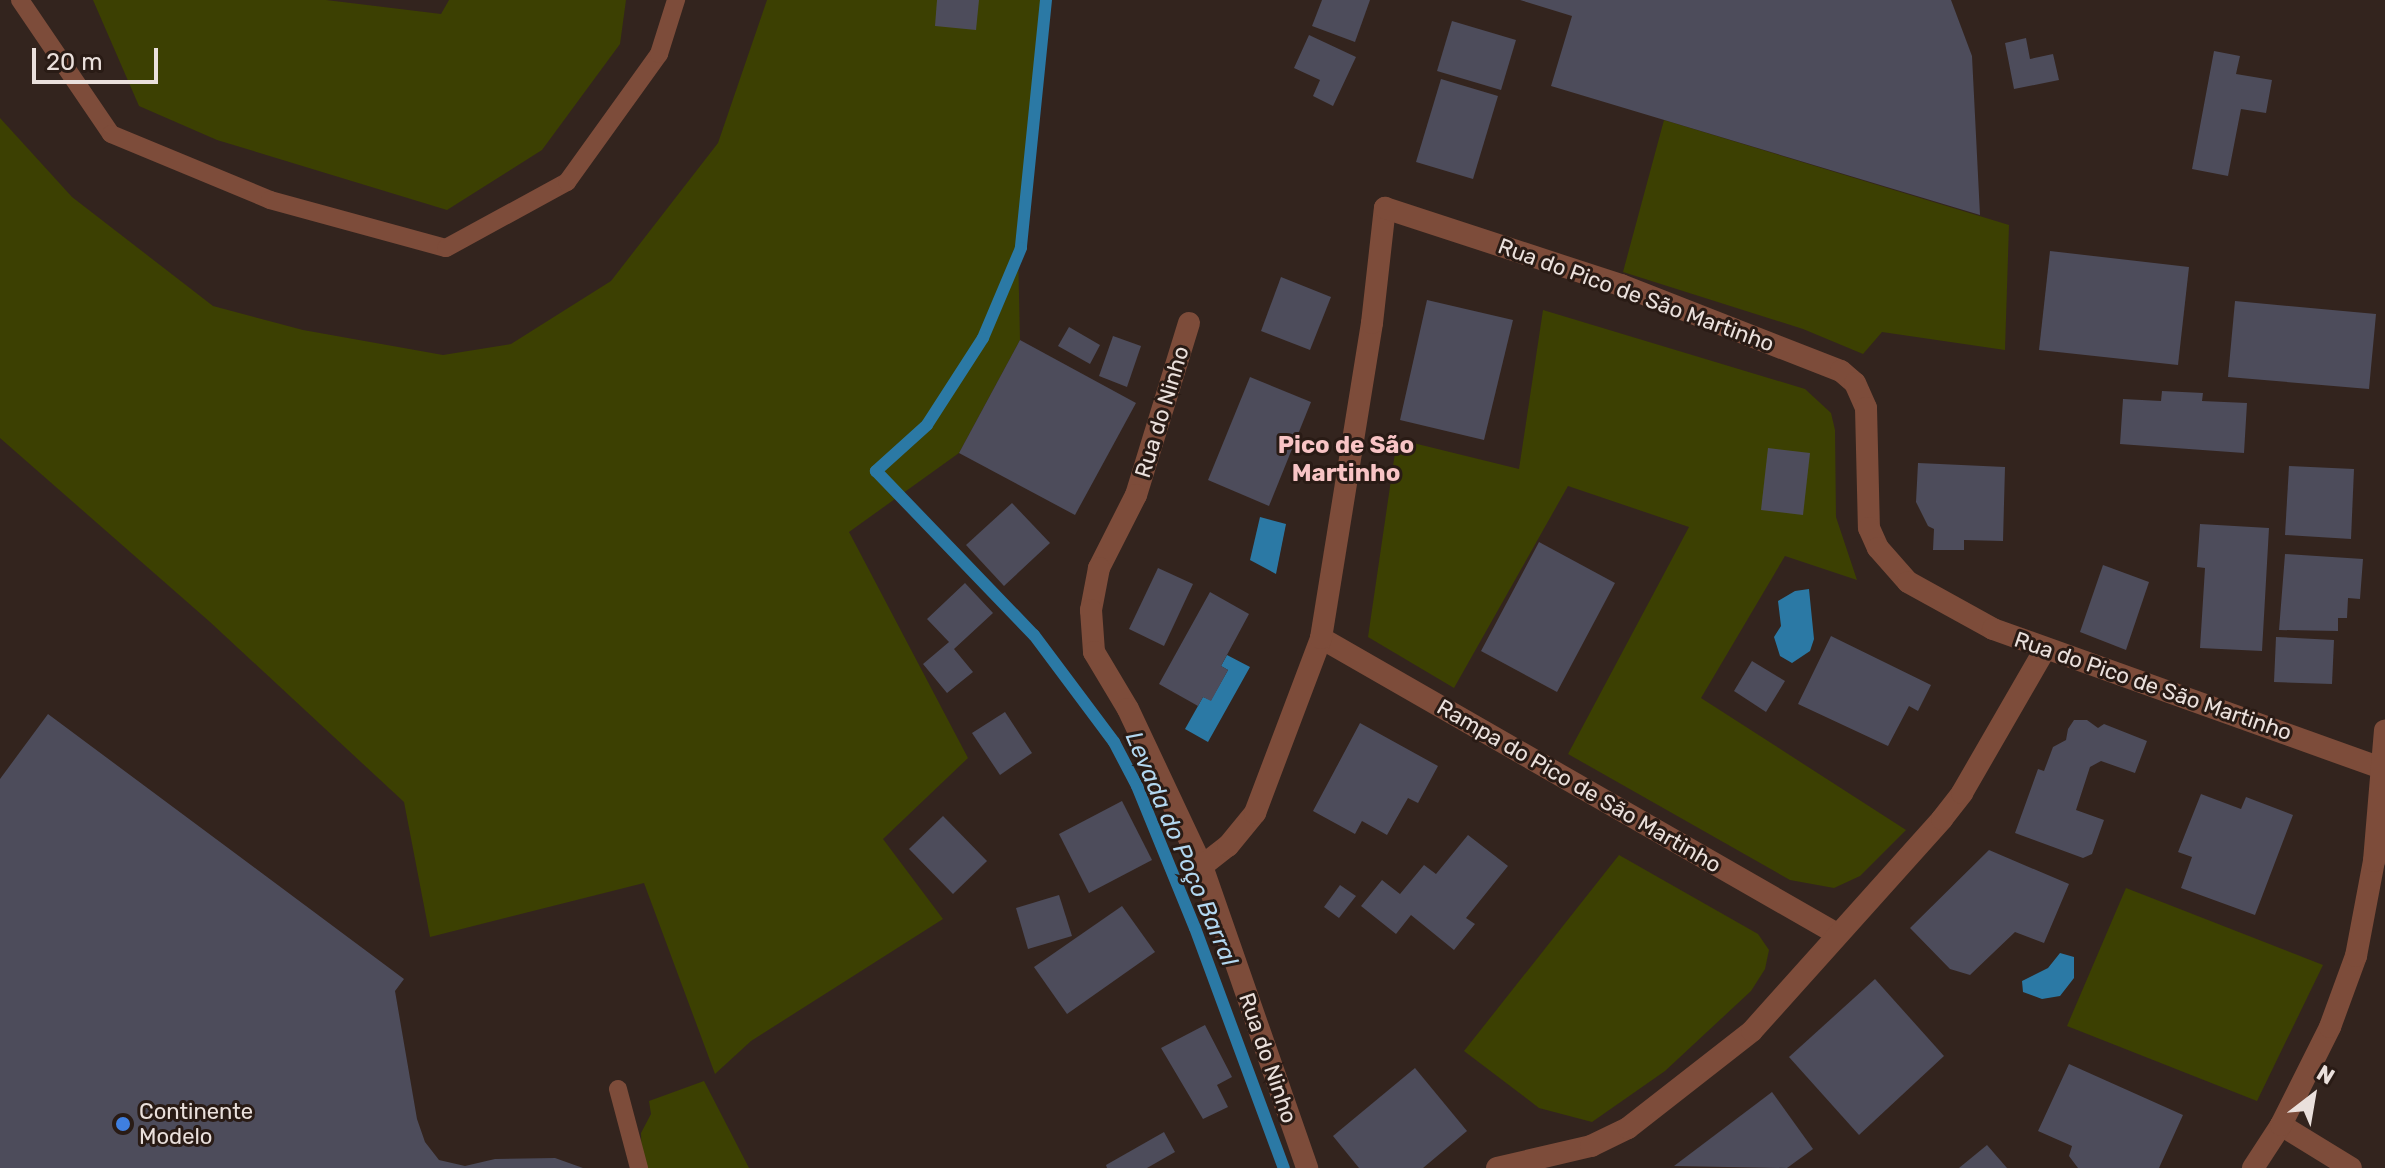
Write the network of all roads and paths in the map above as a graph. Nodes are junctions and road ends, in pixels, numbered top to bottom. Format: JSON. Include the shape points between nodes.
{"nodes":[{"id":1,"x":20,"y":0,"type":"edge"},
{"id":2,"x":676,"y":0,"type":"edge"},
{"id":3,"x":1189,"y":323,"type":"dead end"},
{"id":4,"x":1321,"y":638,"type":"junction"},
{"id":5,"x":2045,"y":649,"type":"junction"},
{"id":6,"x":2385,"y":730,"type":"edge"},
{"id":7,"x":2382,"y":783,"type":"edge"},
{"id":8,"x":1202,"y":866,"type":"junction"},
{"id":9,"x":1837,"y":934,"type":"junction"},
{"id":10,"x":618,"y":1089,"type":"dead end"},
{"id":11,"x":2281,"y":1125,"type":"junction"},
{"id":12,"x":639,"y":1168,"type":"edge"},
{"id":13,"x":1307,"y":1168,"type":"edge"},
{"id":14,"x":1497,"y":1168,"type":"edge"},
{"id":15,"x":2253,"y":1168,"type":"edge"},
{"id":16,"x":2351,"y":1168,"type":"edge"}],
"edges":[{"from":1,"to":2,"type":"lane","via":[[111,134],[270,200],[446,248],[567,182],[659,54]]},
{"from":3,"to":8,"type":"street","name":"Rua do Ninho","via":[[1136,495],[1099,568],[1091,610],[1094,652],[1128,709]]},
{"from":4,"to":5,"type":"street","name":"Rua do Pico de São Martinho","via":[[1372,323],[1385,208],[1621,285],[1841,371],[1855,383],[1866,408],[1869,528],[1885,558],[1930,596]]},
{"from":4,"to":8,"type":"street","name":"Rua do Pico de São Martinho","via":[[1255,813],[1228,846]]},
{"from":4,"to":9,"type":"street","name":"Rampa do Pico de São Martinho"},
{"from":5,"to":7,"type":"street","name":"Rua do Pico de São Martinho"},
{"from":5,"to":9,"type":"street","via":[[1962,793]]},
{"from":6,"to":7,"type":"street"},
{"from":7,"to":11,"type":"street","via":[[2356,956],[2330,1027]]},
{"from":8,"to":13,"type":"street","name":"Rua do Ninho"},
{"from":9,"to":14,"type":"street","via":[[1752,1031],[1628,1128],[1591,1146]]},
{"from":10,"to":12,"type":"lane"},
{"from":11,"to":15,"type":"street"},
{"from":11,"to":16,"type":"street"}]}
